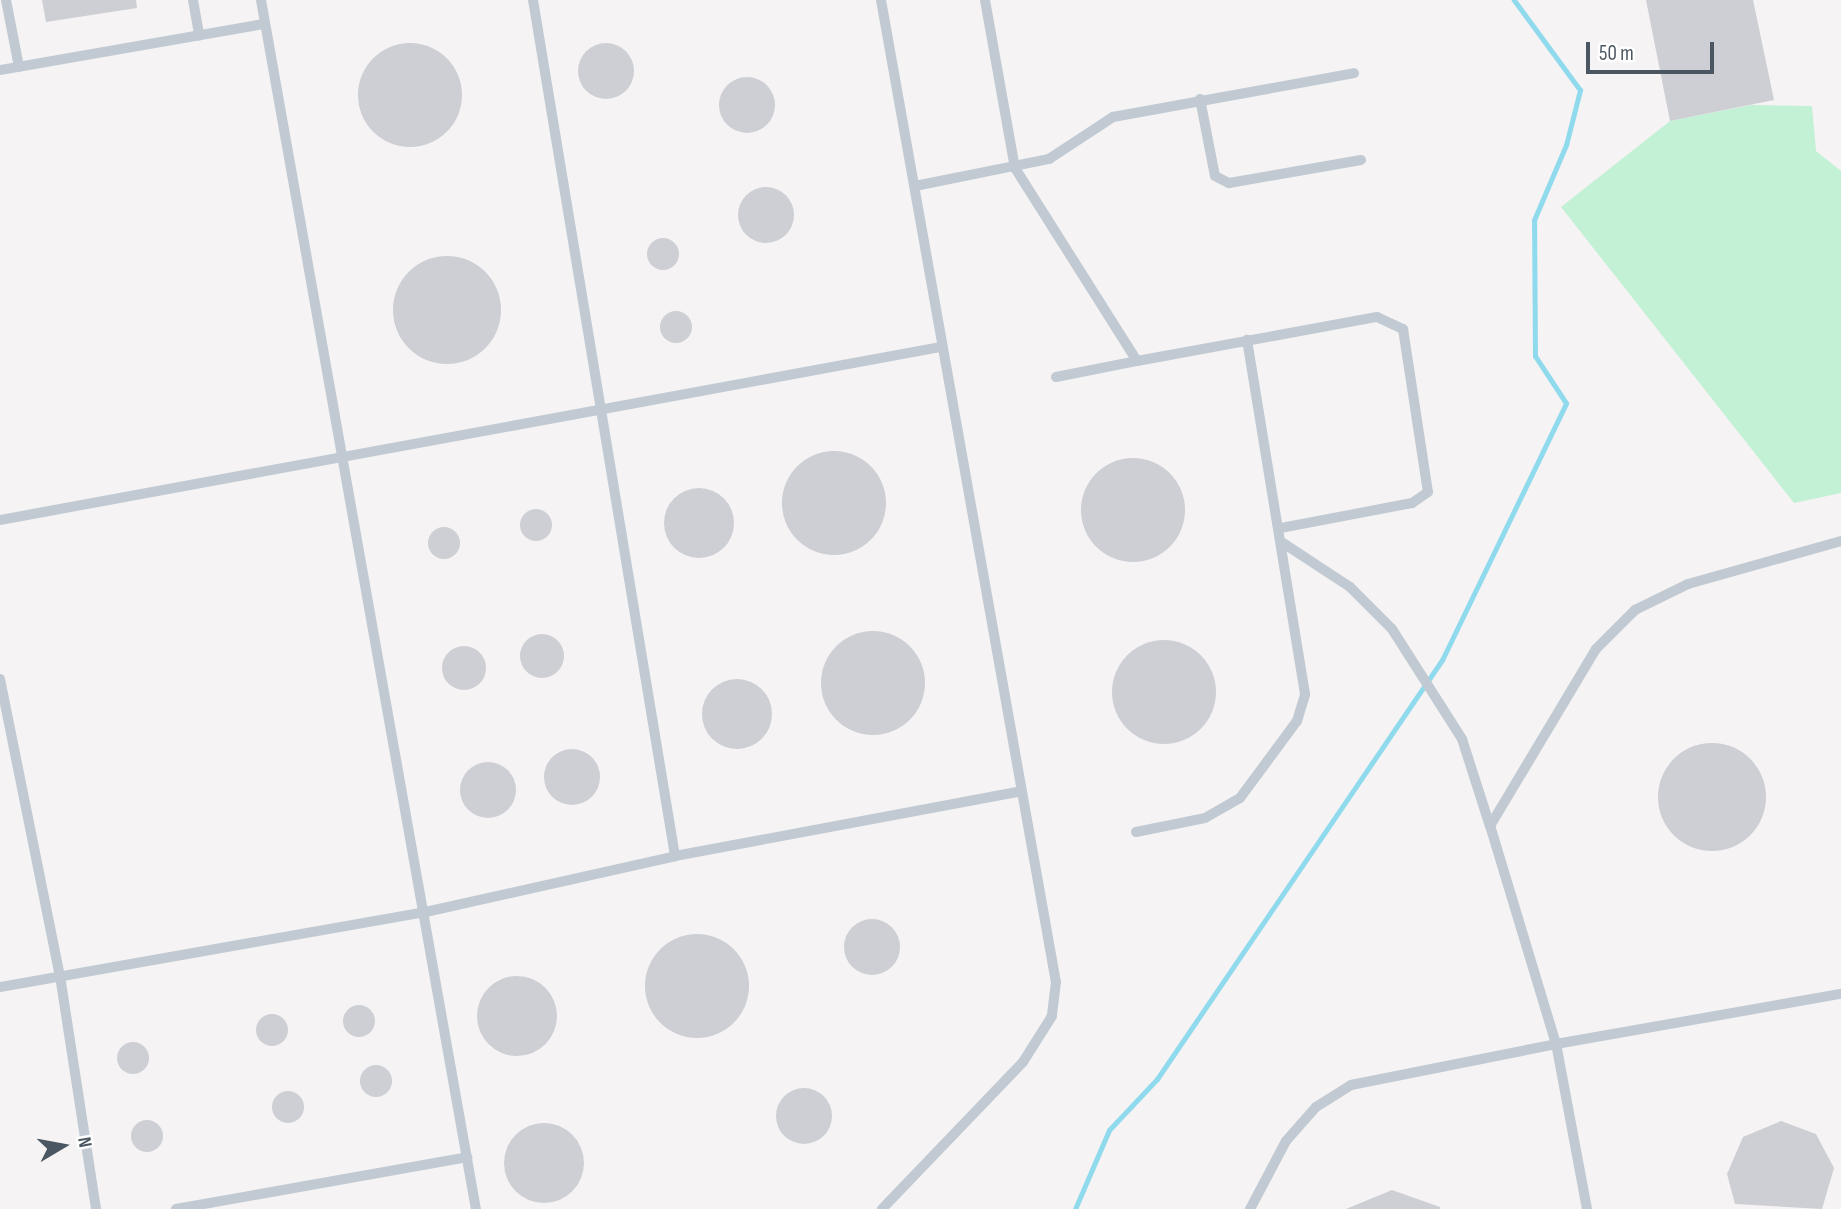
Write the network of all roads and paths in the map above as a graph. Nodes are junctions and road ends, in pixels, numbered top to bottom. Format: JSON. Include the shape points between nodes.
{"nodes":[{"id":1,"x":6,"y":0,"type":"edge"},
{"id":2,"x":193,"y":0,"type":"edge"},
{"id":3,"x":261,"y":0,"type":"edge"},
{"id":4,"x":533,"y":0,"type":"edge"},
{"id":5,"x":881,"y":0,"type":"edge"},
{"id":6,"x":985,"y":0,"type":"edge"},
{"id":7,"x":264,"y":24,"type":"junction"},
{"id":8,"x":199,"y":35,"type":"junction"},
{"id":9,"x":19,"y":66,"type":"junction"},
{"id":10,"x":0,"y":70,"type":"edge"},
{"id":11,"x":1354,"y":74,"type":"dead end"},
{"id":12,"x":1200,"y":99,"type":"junction"},
{"id":13,"x":1361,"y":160,"type":"dead end"},
{"id":14,"x":1016,"y":168,"type":"junction"},
{"id":15,"x":915,"y":186,"type":"junction"},
{"id":16,"x":1247,"y":340,"type":"junction"},
{"id":17,"x":942,"y":347,"type":"junction"},
{"id":18,"x":1137,"y":361,"type":"junction"},
{"id":19,"x":1056,"y":377,"type":"dead end"},
{"id":20,"x":598,"y":406,"type":"junction"},
{"id":21,"x":341,"y":455,"type":"junction"},
{"id":22,"x":0,"y":520,"type":"edge"},
{"id":23,"x":1281,"y":528,"type":"junction"},
{"id":24,"x":1841,"y":541,"type":"edge"},
{"id":25,"x":1283,"y":543,"type":"junction"},
{"id":26,"x":0,"y":679,"type":"edge"},
{"id":27,"x":1017,"y":792,"type":"junction"},
{"id":28,"x":1490,"y":826,"type":"junction"},
{"id":29,"x":1136,"y":832,"type":"dead end"},
{"id":30,"x":675,"y":856,"type":"junction"},
{"id":31,"x":421,"y":913,"type":"junction"},
{"id":32,"x":60,"y":976,"type":"junction"},
{"id":33,"x":0,"y":987,"type":"edge"},
{"id":34,"x":1841,"y":994,"type":"edge"},
{"id":35,"x":1556,"y":1044,"type":"junction"},
{"id":36,"x":467,"y":1157,"type":"junction"},
{"id":37,"x":96,"y":1209,"type":"edge"},
{"id":38,"x":176,"y":1209,"type":"edge"},
{"id":39,"x":476,"y":1209,"type":"edge"},
{"id":40,"x":882,"y":1209,"type":"edge"},
{"id":41,"x":1250,"y":1209,"type":"edge"},
{"id":42,"x":1587,"y":1209,"type":"edge"}],
"edges":[{"from":1,"to":9,"type":"lane"},
{"from":2,"to":8,"type":"lane"},
{"from":3,"to":7,"type":"lane"},
{"from":4,"to":20,"type":"lane"},
{"from":5,"to":15,"type":"lane"},
{"from":6,"to":14,"type":"lane"},
{"from":7,"to":8,"type":"lane"},
{"from":7,"to":21,"type":"lane"},
{"from":8,"to":9,"type":"lane"},
{"from":9,"to":10,"type":"lane"},
{"from":11,"to":12,"type":"lane"},
{"from":12,"to":13,"type":"lane","via":[[1215,176],[1229,183]]},
{"from":12,"to":14,"type":"lane","via":[[1114,117],[1064,151]]},
{"from":14,"to":15,"type":"lane"},
{"from":14,"to":18,"type":"lane"},
{"from":15,"to":17,"type":"lane"},
{"from":16,"to":18,"type":"lane"},
{"from":16,"to":23,"type":"lane"},
{"from":16,"to":23,"type":"lane","via":[[1385,317],[1403,329],[1408,349],[1428,492],[1412,503]]},
{"from":17,"to":20,"type":"lane"},
{"from":17,"to":27,"type":"lane"},
{"from":18,"to":19,"type":"lane"},
{"from":20,"to":21,"type":"lane"},
{"from":20,"to":30,"type":"lane"},
{"from":21,"to":22,"type":"lane"},
{"from":21,"to":31,"type":"lane"},
{"from":23,"to":25,"type":"lane"},
{"from":24,"to":28,"type":"lane","via":[[1688,584],[1635,610],[1596,649]]},
{"from":25,"to":28,"type":"lane","via":[[1350,587],[1392,629],[1462,738]]},
{"from":25,"to":29,"type":"lane","via":[[1304,676],[1297,721],[1240,798],[1205,818]]},
{"from":26,"to":32,"type":"lane"},
{"from":27,"to":30,"type":"lane"},
{"from":27,"to":40,"type":"lane","via":[[1056,982],[1052,1016],[1023,1062]]},
{"from":28,"to":35,"type":"lane"},
{"from":30,"to":31,"type":"lane"},
{"from":31,"to":32,"type":"lane"},
{"from":31,"to":36,"type":"lane"},
{"from":32,"to":33,"type":"lane"},
{"from":32,"to":37,"type":"lane"},
{"from":34,"to":35,"type":"lane"},
{"from":35,"to":41,"type":"lane","via":[[1351,1084],[1316,1107],[1286,1141]]},
{"from":35,"to":42,"type":"lane"},
{"from":36,"to":38,"type":"lane"},
{"from":36,"to":39,"type":"lane"}]}
